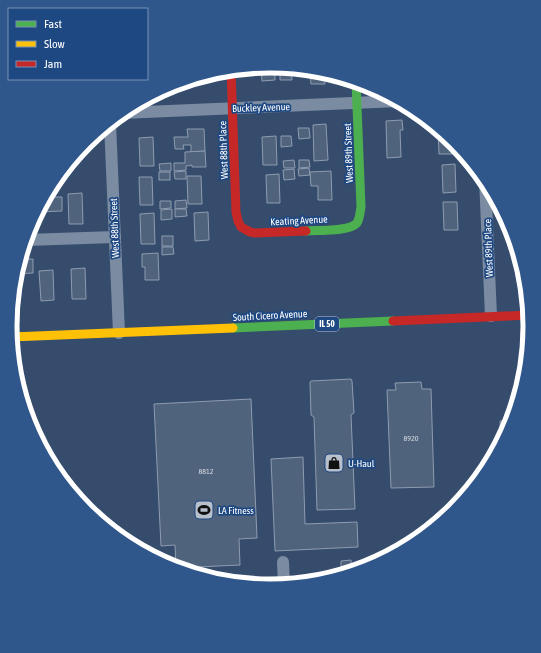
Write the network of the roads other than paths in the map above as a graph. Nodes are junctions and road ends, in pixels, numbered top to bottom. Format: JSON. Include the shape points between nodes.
{"nodes":[{"id":1,"x":231,"y":76,"type":"edge"},
{"id":2,"x":356,"y":88,"type":"edge"},
{"id":3,"x":387,"y":102,"type":"edge"},
{"id":4,"x":357,"y":103,"type":"junction"},
{"id":5,"x":233,"y":108,"type":"junction"},
{"id":6,"x":136,"y":112,"type":"edge"},
{"id":7,"x":110,"y":130,"type":"edge"},
{"id":8,"x":486,"y":193,"type":"edge"},
{"id":9,"x":357,"y":223,"type":"joint"},
{"id":10,"x":242,"y":228,"type":"joint"},
{"id":11,"x":115,"y":237,"type":"junction"},
{"id":12,"x":32,"y":240,"type":"edge"},
{"id":13,"x":523,"y":315,"type":"edge"},
{"id":14,"x":491,"y":316,"type":"junction"},
{"id":15,"x":119,"y":333,"type":"junction"},
{"id":16,"x":18,"y":337,"type":"edge"},
{"id":17,"x":283,"y":562,"type":"dead end"},
{"id":18,"x":284,"y":579,"type":"edge"}],
"edges":[{"from":1,"to":5,"type":"main road","name":"West 88th Place"},
{"from":2,"to":4,"type":"main road","name":"West 89th Street"},
{"from":3,"to":4,"type":"street","name":"Buckley Avenue"},
{"from":4,"to":5,"type":"street","name":"Buckley Avenue"},
{"from":4,"to":9,"type":"main road","name":"West 89th Street","via":[[361,207]]},
{"from":5,"to":6,"type":"street","name":"Buckley Avenue"},
{"from":5,"to":10,"type":"main road","name":"West 88th Place","via":[[236,212]]},
{"from":7,"to":11,"type":"street","name":"West 88th Street"},
{"from":8,"to":14,"type":"street","name":"West 89th Place"},
{"from":9,"to":10,"type":"main road","name":"Keating Avenue","via":[[345,229],[255,233]]},
{"from":11,"to":12,"type":"street"},
{"from":11,"to":15,"type":"street","name":"West 88th Street"},
{"from":13,"to":14,"type":"main road","name":"South Cicero Avenue","number":"IL 50"},
{"from":14,"to":15,"type":"main road","name":"South Cicero Avenue","number":"IL 50"},
{"from":15,"to":16,"type":"main road","name":"South Cicero Avenue","number":"IL 50"},
{"from":17,"to":18,"type":"street"}]}
